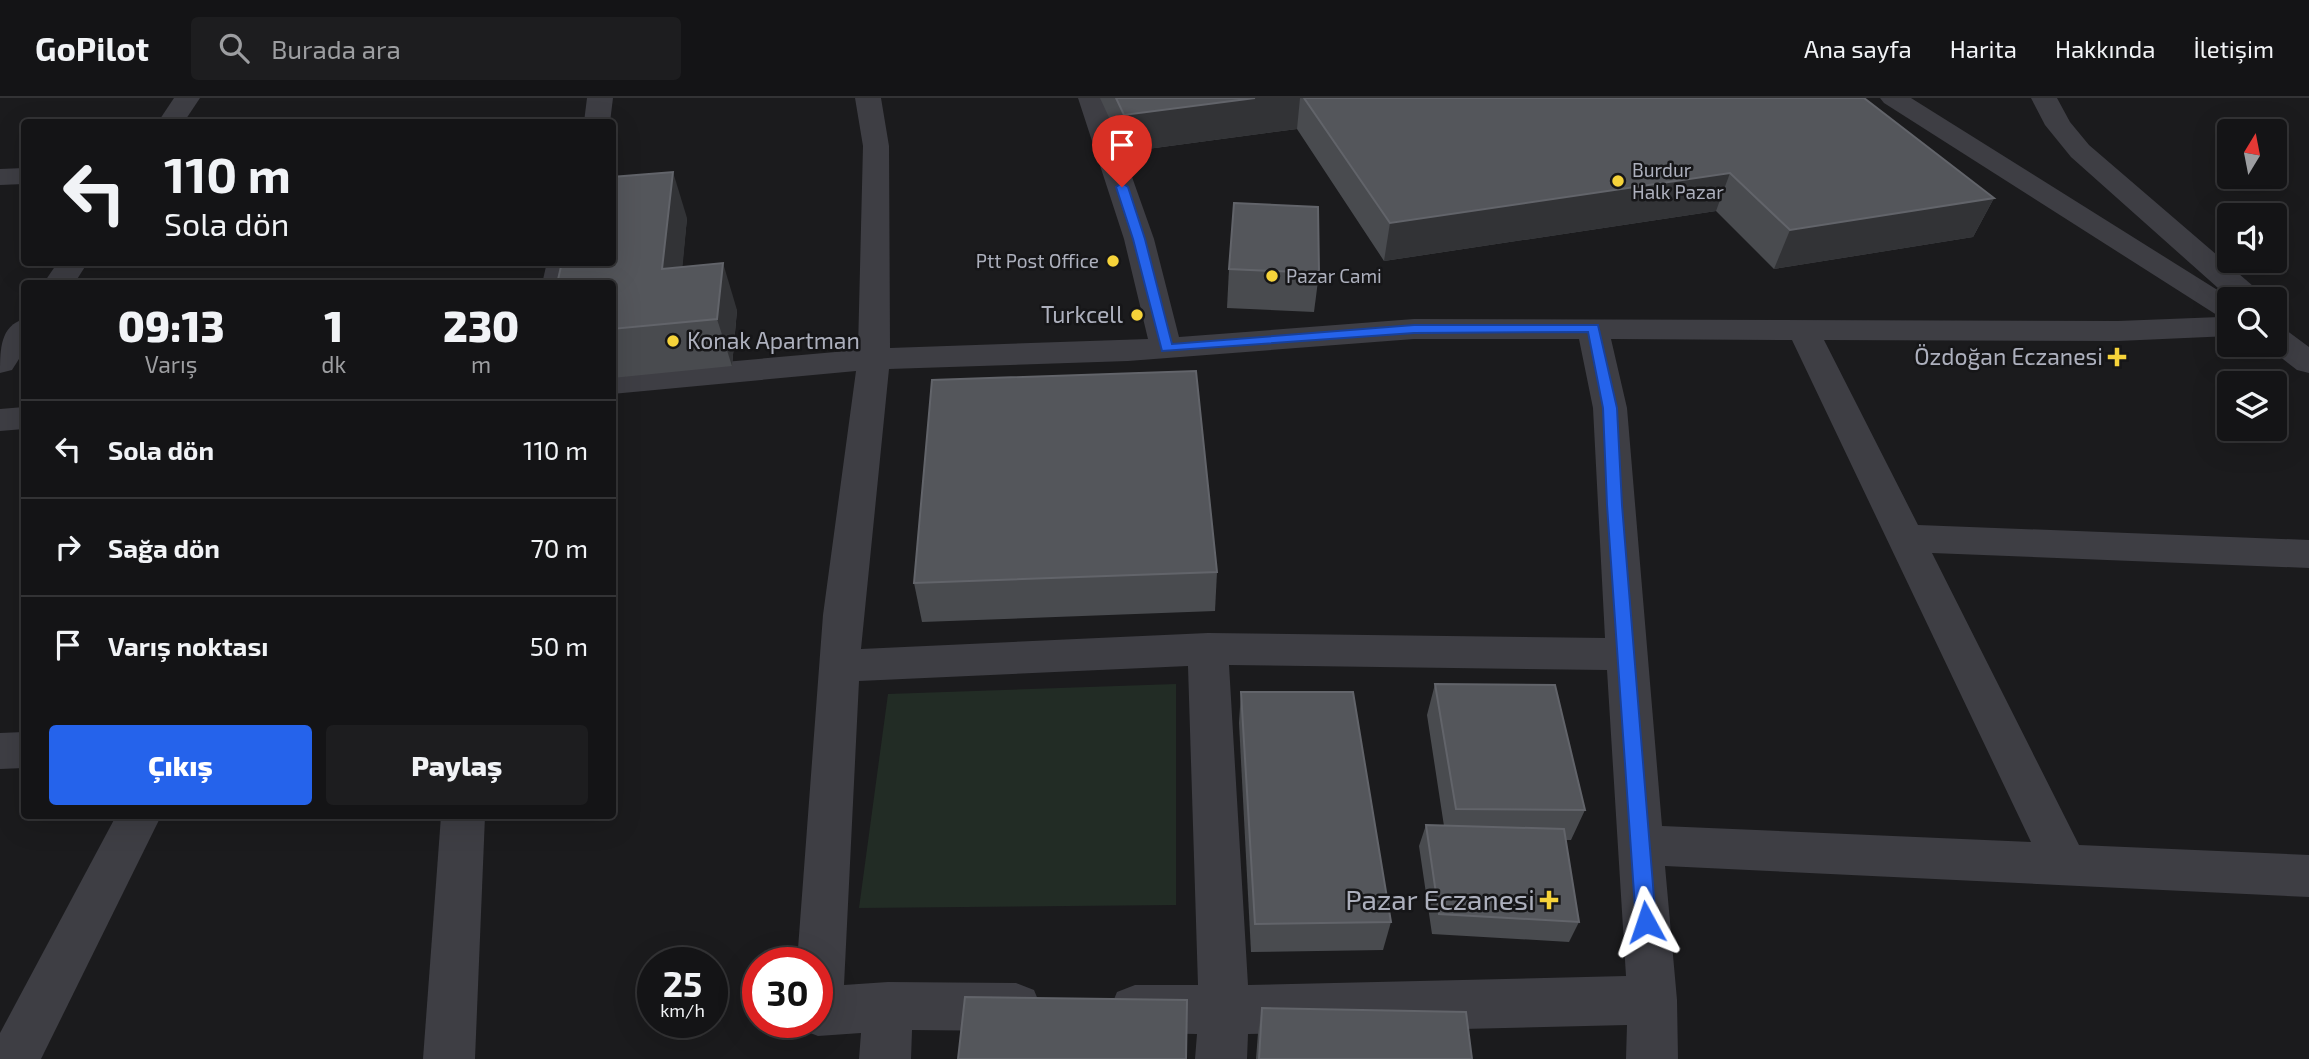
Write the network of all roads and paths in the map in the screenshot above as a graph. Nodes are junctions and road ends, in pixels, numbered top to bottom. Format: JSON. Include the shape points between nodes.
{"nodes":[{"id":1,"x":187,"y":98,"type":"edge"},
{"id":2,"x":600,"y":98,"type":"edge"},
{"id":3,"x":867,"y":98,"type":"edge"},
{"id":4,"x":1091,"y":98,"type":"edge"},
{"id":5,"x":1893,"y":98,"type":"edge"},
{"id":6,"x":2044,"y":98,"type":"edge"},
{"id":7,"x":173,"y":119,"type":"edge"},
{"id":8,"x":597,"y":119,"type":"edge"},
{"id":9,"x":21,"y":176,"type":"edge"},
{"id":10,"x":0,"y":177,"type":"edge"},
{"id":11,"x":2235,"y":287,"type":"edge"},
{"id":12,"x":2217,"y":303,"type":"edge"},
{"id":13,"x":2217,"y":327,"type":"edge"},
{"id":14,"x":1593,"y":328,"type":"junction"},
{"id":15,"x":1803,"y":329,"type":"junction"},
{"id":16,"x":21,"y":333,"type":"edge"},
{"id":17,"x":2287,"y":333,"type":"edge"},
{"id":18,"x":1167,"y":348,"type":"junction"},
{"id":19,"x":874,"y":359,"type":"junction"},
{"id":20,"x":0,"y":363,"type":"edge"},
{"id":21,"x":2309,"y":363,"type":"edge"},
{"id":22,"x":616,"y":383,"type":"edge"},
{"id":23,"x":21,"y":418,"type":"edge"},
{"id":24,"x":0,"y":419,"type":"edge"},
{"id":25,"x":1905,"y":538,"type":"junction"},
{"id":26,"x":2309,"y":554,"type":"edge"},
{"id":27,"x":1208,"y":649,"type":"junction"},
{"id":28,"x":1627,"y":654,"type":"junction"},
{"id":29,"x":841,"y":666,"type":"junction"},
{"id":30,"x":21,"y":750,"type":"edge"},
{"id":31,"x":0,"y":751,"type":"edge"},
{"id":32,"x":136,"y":819,"type":"edge"},
{"id":33,"x":463,"y":819,"type":"edge"},
{"id":34,"x":1640,"y":845,"type":"junction"},
{"id":35,"x":2065,"y":864,"type":"junction"},
{"id":36,"x":2309,"y":876,"type":"edge"},
{"id":37,"x":1652,"y":1000,"type":"junction"},
{"id":38,"x":888,"y":1006,"type":"junction"},
{"id":39,"x":1224,"y":1010,"type":"junction"},
{"id":40,"x":14,"y":1059,"type":"edge"},
{"id":41,"x":449,"y":1059,"type":"edge"},
{"id":42,"x":885,"y":1059,"type":"edge"},
{"id":43,"x":1221,"y":1059,"type":"edge"},
{"id":44,"x":1652,"y":1059,"type":"edge"}],
"edges":[{"from":1,"to":7,"type":"street"},
{"from":2,"to":8,"type":"street"},
{"from":3,"to":19,"type":"street","via":[[876,146]]},
{"from":4,"to":18,"type":"street","via":[[1139,239]]},
{"from":5,"to":12,"type":"street"},
{"from":6,"to":11,"type":"street","via":[[2058,125],[2080,151]]},
{"from":9,"to":10,"type":"street"},
{"from":13,"to":15,"type":"street","via":[[2118,331]]},
{"from":14,"to":15,"type":"street"},
{"from":14,"to":18,"type":"street","via":[[1414,329]]},
{"from":14,"to":28,"type":"street","via":[[1610,408]]},
{"from":15,"to":25,"type":"street"},
{"from":16,"to":20,"type":"street"},
{"from":17,"to":21,"type":"street"},
{"from":18,"to":19,"type":"street"},
{"from":19,"to":22,"type":"street"},
{"from":19,"to":29,"type":"street"},
{"from":23,"to":24,"type":"street"},
{"from":25,"to":26,"type":"street"},
{"from":25,"to":35,"type":"street"},
{"from":27,"to":28,"type":"street"},
{"from":27,"to":29,"type":"street"},
{"from":27,"to":39,"type":"street"},
{"from":28,"to":34,"type":"street"},
{"from":29,"to":38,"type":"street","via":[[818,1012]]},
{"from":30,"to":31,"type":"street"},
{"from":32,"to":40,"type":"street"},
{"from":33,"to":41,"type":"street"},
{"from":34,"to":35,"type":"street"},
{"from":34,"to":37,"type":"street"},
{"from":35,"to":36,"type":"street"},
{"from":37,"to":39,"type":"street"},
{"from":37,"to":44,"type":"street"},
{"from":38,"to":39,"type":"street"},
{"from":38,"to":42,"type":"street"},
{"from":39,"to":43,"type":"street"}]}
